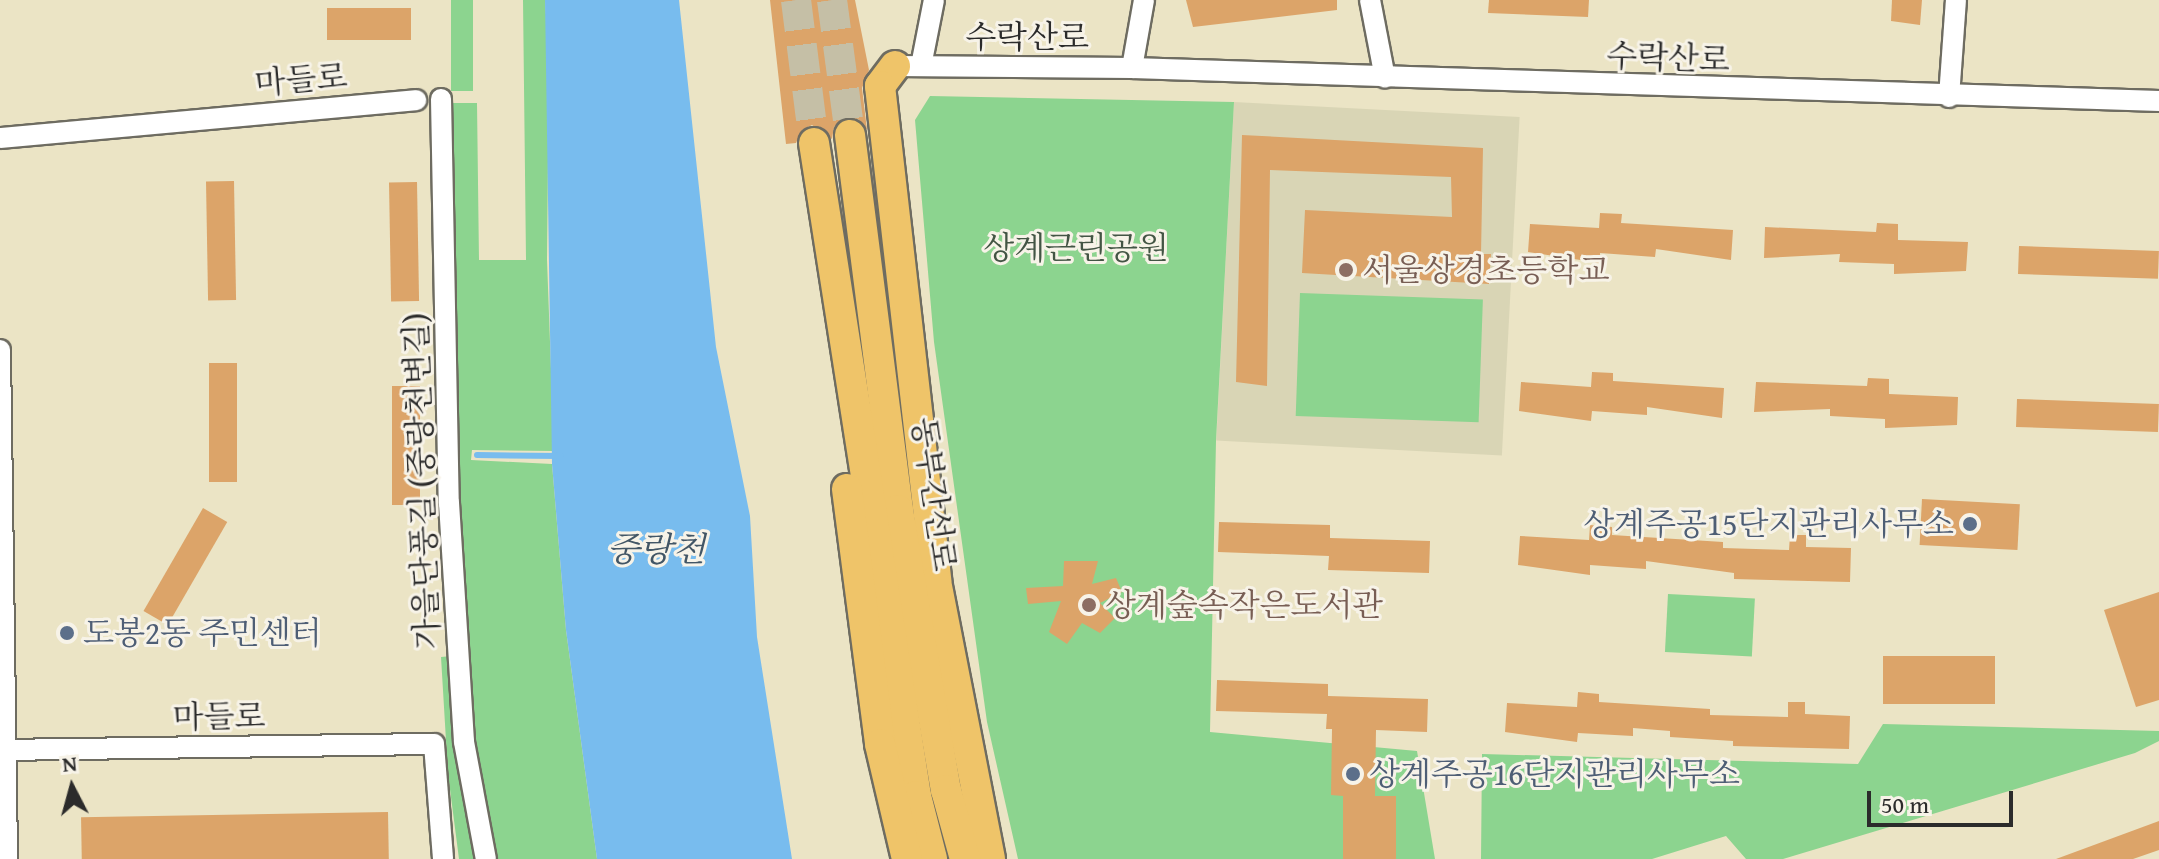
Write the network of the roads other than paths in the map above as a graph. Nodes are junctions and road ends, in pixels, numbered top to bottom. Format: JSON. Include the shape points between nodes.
{"nodes":[{"id":1,"x":934,"y":0,"type":"edge"},
{"id":2,"x":1144,"y":0,"type":"edge"},
{"id":3,"x":1370,"y":0,"type":"edge"},
{"id":4,"x":1956,"y":0,"type":"edge"},
{"id":5,"x":908,"y":66,"type":"junction"},
{"id":6,"x":1132,"y":68,"type":"junction"},
{"id":7,"x":1385,"y":78,"type":"junction"},
{"id":8,"x":1949,"y":97,"type":"junction"},
{"id":9,"x":441,"y":99,"type":"dead end"},
{"id":10,"x":416,"y":100,"type":"dead end"},
{"id":11,"x":2159,"y":101,"type":"edge"},
{"id":12,"x":850,"y":135,"type":"tunnel mouth"},
{"id":13,"x":0,"y":138,"type":"edge"},
{"id":14,"x":814,"y":143,"type":"tunnel mouth"},
{"id":15,"x":828,"y":252,"type":"junction"},
{"id":16,"x":0,"y":350,"type":"edge"},
{"id":17,"x":3,"y":750,"type":"edge"},
{"id":18,"x":7,"y":859,"type":"edge"},
{"id":19,"x":443,"y":859,"type":"edge"},
{"id":20,"x":486,"y":859,"type":"edge"},
{"id":21,"x":907,"y":859,"type":"edge"},
{"id":22,"x":932,"y":859,"type":"edge"},
{"id":23,"x":965,"y":859,"type":"edge"},
{"id":24,"x":990,"y":859,"type":"edge"}],
"edges":[{"from":1,"to":5,"type":"street","name":"수락산로"},
{"from":2,"to":6,"type":"street","name":"수락산로"},
{"from":3,"to":7,"type":"street"},
{"from":4,"to":8,"type":"street"},
{"from":5,"to":6,"type":"street","name":"수락산로"},
{"from":5,"to":24,"type":"highway","via":[[880,86],[936,581]]},
{"from":6,"to":7,"type":"street","name":"수락산로"},
{"from":7,"to":8,"type":"street","name":"수락산로"},
{"from":8,"to":11,"type":"street","name":"수락산로"},
{"from":9,"to":20,"type":"street","name":"가을단풍길 (중랑천변길)","via":[[449,503],[464,742]]},
{"from":10,"to":13,"type":"street","name":"마들로"},
{"from":12,"to":23,"type":"highway","name":"동부간선로","via":[[898,510],[946,790]]},
{"from":14,"to":15,"type":"highway","name":"동부간선로"},
{"from":15,"to":21,"type":"highway","via":[[837,414],[880,744]]},
{"from":15,"to":22,"type":"highway","name":"동부간선로","via":[[914,781]]},
{"from":16,"to":17,"type":"street"},
{"from":17,"to":18,"type":"street"},
{"from":17,"to":19,"type":"street","name":"마들로","via":[[434,744]]}]}
